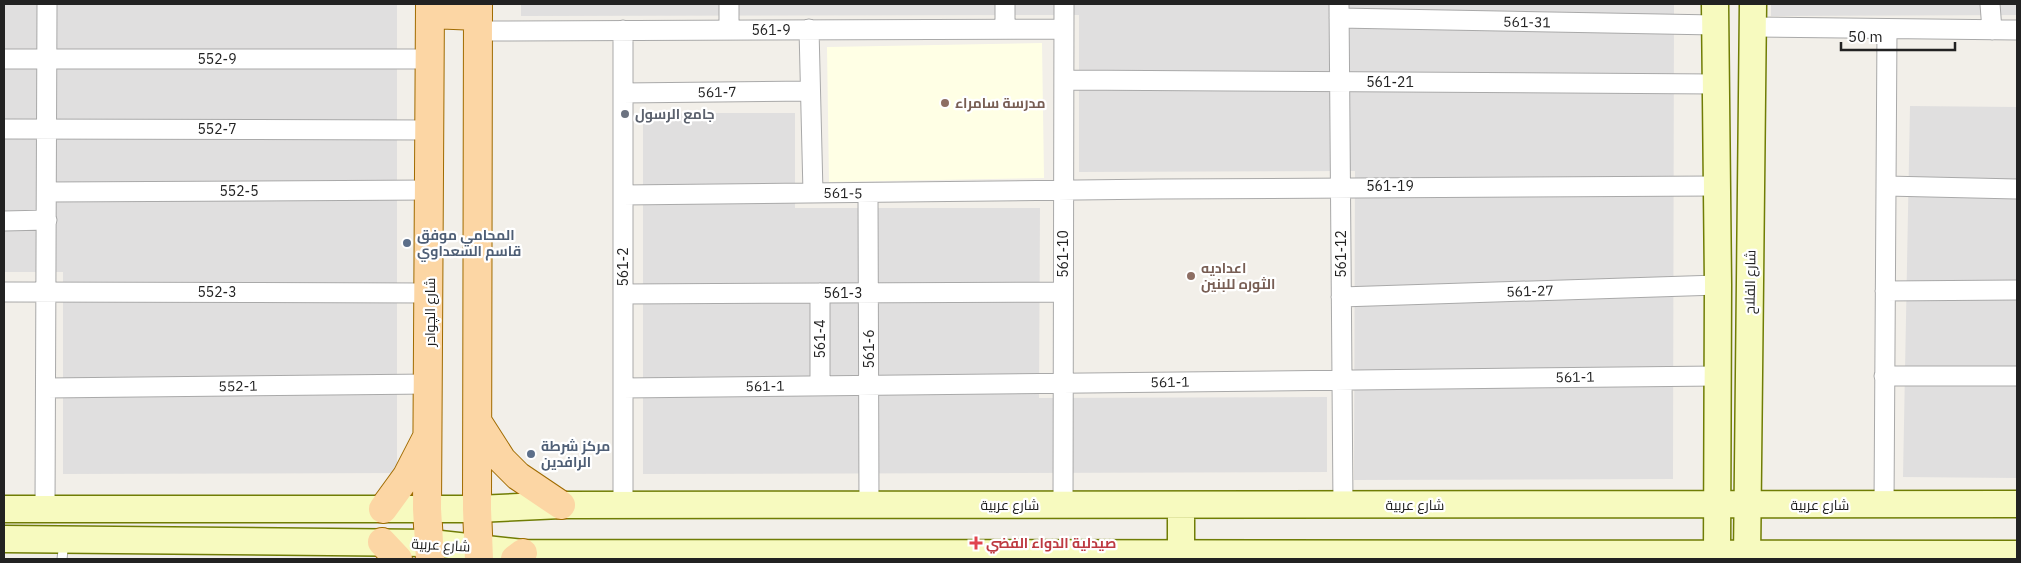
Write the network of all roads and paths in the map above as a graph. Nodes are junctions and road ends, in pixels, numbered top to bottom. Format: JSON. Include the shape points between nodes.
{"nodes":[{"id":1,"x":47,"y":4,"type":"edge"},
{"id":2,"x":729,"y":4,"type":"edge"},
{"id":3,"x":1005,"y":4,"type":"edge"},
{"id":4,"x":1064,"y":4,"type":"edge"},
{"id":5,"x":1990,"y":4,"type":"edge"},
{"id":6,"x":430,"y":9,"type":"edge"},
{"id":7,"x":1339,"y":11,"type":"edge"},
{"id":8,"x":1715,"y":14,"type":"edge"},
{"id":9,"x":1753,"y":15,"type":"edge"},
{"id":10,"x":478,"y":17,"type":"edge"},
{"id":11,"x":1005,"y":29,"type":"junction"},
{"id":12,"x":1064,"y":29,"type":"junction"},
{"id":13,"x":1887,"y":29,"type":"junction"},
{"id":14,"x":623,"y":30,"type":"junction"},
{"id":15,"x":729,"y":30,"type":"junction"},
{"id":16,"x":809,"y":30,"type":"junction"},
{"id":17,"x":1992,"y":30,"type":"junction"},
{"id":18,"x":2017,"y":30,"type":"edge"},
{"id":19,"x":4,"y":59,"type":"edge"},
{"id":20,"x":47,"y":59,"type":"junction"},
{"id":21,"x":430,"y":59,"type":"junction"},
{"id":22,"x":1064,"y":80,"type":"junction"},
{"id":23,"x":1340,"y":82,"type":"junction"},
{"id":24,"x":1716,"y":84,"type":"junction"},
{"id":25,"x":810,"y":91,"type":"junction"},
{"id":26,"x":623,"y":92,"type":"junction"},
{"id":27,"x":4,"y":129,"type":"edge"},
{"id":28,"x":47,"y":129,"type":"junction"},
{"id":29,"x":430,"y":130,"type":"junction"},
{"id":30,"x":1340,"y":186,"type":"junction"},
{"id":31,"x":1716,"y":186,"type":"junction"},
{"id":32,"x":1886,"y":186,"type":"junction"},
{"id":33,"x":1063,"y":188,"type":"junction"},
{"id":34,"x":2017,"y":189,"type":"edge"},
{"id":35,"x":430,"y":190,"type":"junction"},
{"id":36,"x":47,"y":192,"type":"junction"},
{"id":37,"x":813,"y":193,"type":"junction"},
{"id":38,"x":868,"y":194,"type":"junction"},
{"id":39,"x":623,"y":195,"type":"junction"},
{"id":40,"x":47,"y":220,"type":"junction"},
{"id":41,"x":4,"y":221,"type":"edge"},
{"id":42,"x":1718,"y":285,"type":"junction"},
{"id":43,"x":2017,"y":290,"type":"edge"},
{"id":44,"x":1885,"y":291,"type":"junction"},
{"id":45,"x":4,"y":292,"type":"edge"},
{"id":46,"x":47,"y":292,"type":"junction"},
{"id":47,"x":1063,"y":292,"type":"junction"},
{"id":48,"x":430,"y":293,"type":"junction"},
{"id":49,"x":820,"y":293,"type":"junction"},
{"id":50,"x":868,"y":293,"type":"junction"},
{"id":51,"x":623,"y":294,"type":"junction"},
{"id":52,"x":1341,"y":297,"type":"junction"},
{"id":53,"x":1717,"y":376,"type":"junction"},
{"id":54,"x":1884,"y":376,"type":"junction"},
{"id":55,"x":2017,"y":376,"type":"edge"},
{"id":56,"x":1342,"y":380,"type":"junction"},
{"id":57,"x":1063,"y":383,"type":"junction"},
{"id":58,"x":430,"y":384,"type":"junction"},
{"id":59,"x":869,"y":385,"type":"junction"},
{"id":60,"x":820,"y":386,"type":"junction"},
{"id":61,"x":47,"y":388,"type":"junction"},
{"id":62,"x":623,"y":388,"type":"junction"},
{"id":63,"x":478,"y":424,"type":"junction"},
{"id":64,"x":430,"y":434,"type":"junction"},
{"id":65,"x":1718,"y":462,"type":"junction"},
{"id":66,"x":1749,"y":463,"type":"junction"},
{"id":67,"x":1718,"y":504,"type":"junction"},
{"id":68,"x":1747,"y":504,"type":"junction"},
{"id":69,"x":1806,"y":504,"type":"junction"},
{"id":70,"x":2017,"y":504,"type":"edge"},
{"id":71,"x":561,"y":505,"type":"junction"},
{"id":72,"x":623,"y":505,"type":"junction"},
{"id":73,"x":869,"y":505,"type":"junction"},
{"id":74,"x":1063,"y":505,"type":"junction"},
{"id":75,"x":1181,"y":505,"type":"junction"},
{"id":76,"x":1342,"y":505,"type":"junction"},
{"id":77,"x":1665,"y":505,"type":"junction"},
{"id":78,"x":1884,"y":505,"type":"junction"},
{"id":79,"x":4,"y":509,"type":"edge"},
{"id":80,"x":45,"y":509,"type":"junction"},
{"id":81,"x":383,"y":509,"type":"junction"},
{"id":82,"x":428,"y":509,"type":"junction"},
{"id":83,"x":477,"y":509,"type":"junction"},
{"id":84,"x":4,"y":539,"type":"edge"},
{"id":85,"x":63,"y":549,"type":"edge"},
{"id":86,"x":390,"y":551,"type":"edge"},
{"id":87,"x":430,"y":551,"type":"edge"},
{"id":88,"x":480,"y":553,"type":"edge"},
{"id":89,"x":1181,"y":553,"type":"junction"},
{"id":90,"x":2017,"y":554,"type":"edge"},
{"id":91,"x":519,"y":556,"type":"edge"},
{"id":92,"x":789,"y":556,"type":"edge"},
{"id":93,"x":1122,"y":556,"type":"edge"},
{"id":94,"x":1395,"y":556,"type":"edge"},
{"id":95,"x":1679,"y":556,"type":"edge"},
{"id":96,"x":1717,"y":556,"type":"edge"},
{"id":97,"x":1747,"y":556,"type":"edge"},
{"id":98,"x":1784,"y":556,"type":"edge"}],
"edges":[{"from":1,"to":20,"type":"street"},
{"from":2,"to":15,"type":"street"},
{"from":3,"to":11,"type":"street"},
{"from":4,"to":12,"type":"street","name":"561-10"},
{"from":5,"to":17,"type":"street"},
{"from":6,"to":10,"type":"main road"},
{"from":6,"to":21,"type":"main road","name":"شارع الچوادر"},
{"from":7,"to":8,"type":"street","name":"561-31"},
{"from":7,"to":23,"type":"street","name":"561-12"},
{"from":8,"to":24,"type":"main road"},
{"from":9,"to":13,"type":"street"},
{"from":9,"to":66,"type":"main road","name":"شارع الفلاح"},
{"from":10,"to":14,"type":"street","name":"561-9"},
{"from":10,"to":63,"type":"main road"},
{"from":11,"to":12,"type":"street","name":"561-9"},
{"from":11,"to":16,"type":"street","name":"561-9"},
{"from":12,"to":22,"type":"street","name":"561-10"},
{"from":13,"to":17,"type":"street"},
{"from":13,"to":32,"type":"street"},
{"from":14,"to":15,"type":"street","name":"561-9"},
{"from":14,"to":26,"type":"street","name":"561-2"},
{"from":15,"to":16,"type":"street","name":"561-9"},
{"from":16,"to":25,"type":"street"},
{"from":17,"to":18,"type":"street"},
{"from":19,"to":20,"type":"street","name":"552-9"},
{"from":20,"to":21,"type":"street","name":"552-9"},
{"from":20,"to":28,"type":"street"},
{"from":21,"to":29,"type":"main road","name":"شارع الچوادر"},
{"from":22,"to":23,"type":"street","name":"561-21"},
{"from":22,"to":33,"type":"street","name":"561-10"},
{"from":23,"to":24,"type":"street","name":"561-21"},
{"from":23,"to":30,"type":"street","name":"561-12"},
{"from":24,"to":31,"type":"main road"},
{"from":25,"to":26,"type":"street","name":"561-7"},
{"from":25,"to":37,"type":"street"},
{"from":26,"to":39,"type":"street","name":"561-2"},
{"from":27,"to":28,"type":"street","name":"552-7"},
{"from":28,"to":29,"type":"street","name":"552-7"},
{"from":28,"to":36,"type":"street"},
{"from":29,"to":35,"type":"main road","name":"شارع الچوادر"},
{"from":30,"to":31,"type":"street","name":"561-19"},
{"from":30,"to":33,"type":"street","name":"561-19"},
{"from":30,"to":52,"type":"street","name":"561-12"},
{"from":31,"to":42,"type":"main road"},
{"from":32,"to":34,"type":"street"},
{"from":32,"to":44,"type":"street"},
{"from":33,"to":38,"type":"street","name":"561-5"},
{"from":33,"to":47,"type":"street","name":"561-10"},
{"from":35,"to":36,"type":"street","name":"552-5"},
{"from":35,"to":48,"type":"main road","name":"شارع الچوادر"},
{"from":36,"to":40,"type":"street"},
{"from":37,"to":38,"type":"street","name":"561-5"},
{"from":37,"to":39,"type":"street","name":"561-5"},
{"from":38,"to":50,"type":"street","name":"561-6"},
{"from":39,"to":51,"type":"street","name":"561-2"},
{"from":40,"to":41,"type":"street"},
{"from":40,"to":46,"type":"street"},
{"from":42,"to":52,"type":"street","name":"561-27"},
{"from":42,"to":53,"type":"main road"},
{"from":43,"to":44,"type":"street"},
{"from":44,"to":54,"type":"street"},
{"from":45,"to":46,"type":"street","name":"552-3"},
{"from":46,"to":48,"type":"street","name":"552-3"},
{"from":46,"to":61,"type":"street"},
{"from":47,"to":50,"type":"street","name":"561-3"},
{"from":47,"to":57,"type":"street","name":"561-10"},
{"from":48,"to":58,"type":"main road","name":"شارع الچوادر"},
{"from":49,"to":50,"type":"street","name":"561-3"},
{"from":49,"to":51,"type":"street","name":"561-3"},
{"from":49,"to":60,"type":"street","name":"561-4"},
{"from":50,"to":59,"type":"street","name":"561-6"},
{"from":51,"to":62,"type":"street","name":"561-2"},
{"from":52,"to":56,"type":"street","name":"561-12"},
{"from":53,"to":56,"type":"street","name":"561-1"},
{"from":53,"to":65,"type":"main road"},
{"from":54,"to":55,"type":"street"},
{"from":54,"to":78,"type":"street"},
{"from":56,"to":57,"type":"street","name":"561-1"},
{"from":56,"to":76,"type":"street","name":"561-12"},
{"from":57,"to":59,"type":"street","name":"561-1"},
{"from":57,"to":74,"type":"street","name":"561-10"},
{"from":58,"to":61,"type":"street","name":"552-1"},
{"from":58,"to":64,"type":"main road","name":"شارع الچوادر"},
{"from":59,"to":60,"type":"street","name":"561-1"},
{"from":59,"to":73,"type":"street","name":"561-6"},
{"from":60,"to":62,"type":"street","name":"561-1"},
{"from":61,"to":80,"type":"street"},
{"from":62,"to":72,"type":"street","name":"561-2"},
{"from":63,"to":71,"type":"main road","via":[[502,460],[518,476]]},
{"from":63,"to":83,"type":"main road"},
{"from":64,"to":81,"type":"main road","via":[[407,476]]},
{"from":64,"to":82,"type":"main road","name":"شارع الچوادر"},
{"from":65,"to":67,"type":"main road"},
{"from":65,"to":77,"type":"main road","via":[[1710,477],[1693,493]]},
{"from":66,"to":68,"type":"main road","name":"شارع الفلاح"},
{"from":66,"to":69,"type":"main road","via":[[1764,483],[1784,500]]},
{"from":67,"to":68,"type":"main road","name":"شارع عربية"},
{"from":67,"to":77,"type":"main road","name":"شارع عربية"},
{"from":67,"to":96,"type":"main road"},
{"from":68,"to":69,"type":"main road","name":"شارع عربية"},
{"from":68,"to":97,"type":"main road","name":"شارع الفلاح"},
{"from":69,"to":78,"type":"main road","name":"شارع عربية"},
{"from":70,"to":78,"type":"main road","name":"شارع عربية"},
{"from":71,"to":72,"type":"main road","name":"شارع عربية"},
{"from":71,"to":83,"type":"main road","name":"شارع عربية"},
{"from":72,"to":73,"type":"main road","name":"شارع عربية"},
{"from":73,"to":74,"type":"main road","name":"شارع عربية"},
{"from":74,"to":75,"type":"main road","name":"شارع عربية"},
{"from":75,"to":76,"type":"main road","name":"شارع عربية"},
{"from":75,"to":89,"type":"main road"},
{"from":76,"to":77,"type":"main road","name":"شارع عربية"},
{"from":79,"to":80,"type":"main road","name":"شارع عربية"},
{"from":80,"to":81,"type":"main road","name":"شارع عربية"},
{"from":81,"to":82,"type":"main road","name":"شارع عربية"},
{"from":82,"to":83,"type":"main road","name":"شارع عربية"},
{"from":82,"to":87,"type":"main road","name":"شارع الچوادر"},
{"from":83,"to":88,"type":"main road"},
{"from":84,"to":85,"type":"main road","name":"شارع عربية"},
{"from":85,"to":86,"type":"main road","name":"شارع عربية"},
{"from":86,"to":87,"type":"main road","name":"شارع عربية"},
{"from":87,"to":88,"type":"main road","name":"شارع عربية"},
{"from":88,"to":91,"type":"main road","name":"شارع عربية"},
{"from":89,"to":93,"type":"main road","name":"شارع عربية"},
{"from":89,"to":94,"type":"main road","name":"شارع عربية"},
{"from":90,"to":98,"type":"main road","name":"شارع عربية"},
{"from":91,"to":92,"type":"main road","name":"شارع عربية"},
{"from":92,"to":93,"type":"main road","name":"شارع عربية"},
{"from":94,"to":95,"type":"main road","name":"شارع عربية"},
{"from":95,"to":96,"type":"main road","name":"شارع عربية"},
{"from":96,"to":97,"type":"main road","name":"شارع عربية"},
{"from":97,"to":98,"type":"main road","name":"شارع عربية"}]}
